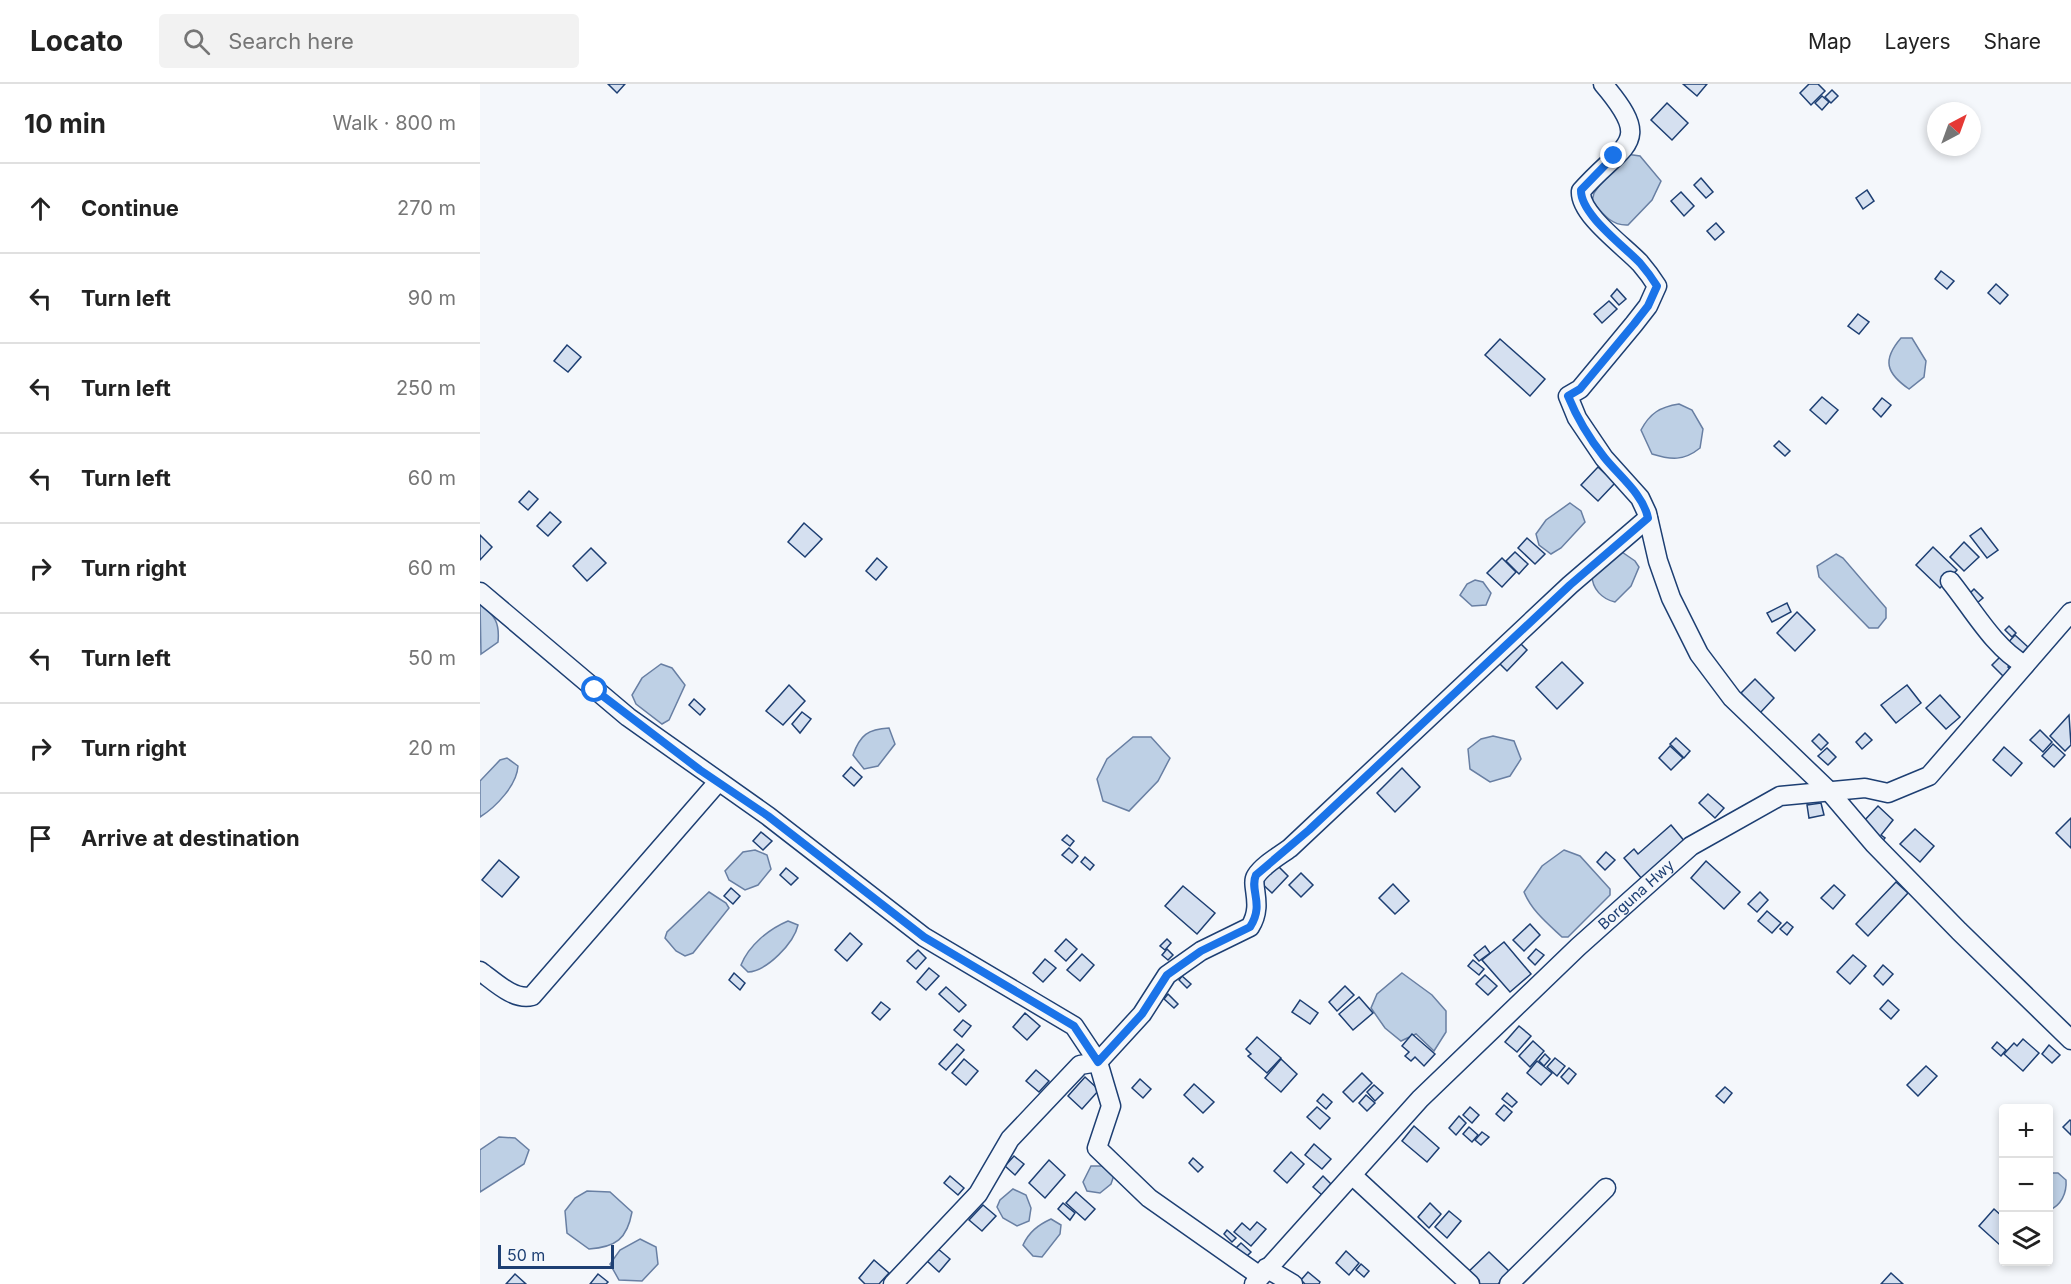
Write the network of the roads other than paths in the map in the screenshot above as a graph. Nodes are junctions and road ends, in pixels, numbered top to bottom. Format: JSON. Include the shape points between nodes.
{"nodes":[{"id":1,"x":1603,"y":84,"type":"edge"},
{"id":2,"x":1648,"y":518,"type":"junction"},
{"id":3,"x":1950,"y":581,"type":"dead end"},
{"id":4,"x":480,"y":592,"type":"edge"},
{"id":5,"x":2071,"y":612,"type":"edge"},
{"id":6,"x":2025,"y":665,"type":"junction"},
{"id":7,"x":718,"y":782,"type":"junction"},
{"id":8,"x":1828,"y":790,"type":"junction"},
{"id":9,"x":480,"y":971,"type":"edge"},
{"id":10,"x":2071,"y":1040,"type":"edge"},
{"id":11,"x":1098,"y":1062,"type":"junction"},
{"id":12,"x":1352,"y":1174,"type":"junction"},
{"id":13,"x":1606,"y":1188,"type":"dead end"},
{"id":14,"x":1260,"y":1276,"type":"edge"},
{"id":15,"x":892,"y":1284,"type":"edge"},
{"id":16,"x":1293,"y":1284,"type":"edge"},
{"id":17,"x":1470,"y":1284,"type":"edge"},
{"id":18,"x":1509,"y":1284,"type":"edge"}],
"edges":[{"from":1,"to":2,"type":"street","via":[[1625,110],[1632,129],[1630,142],[1581,190],[1580,198],[1657,286],[1634,324],[1580,389],[1568,396],[1576,418],[1604,458],[1640,498]]},
{"from":2,"to":8,"type":"street","via":[[1671,598],[1699,654],[1732,698]]},
{"from":2,"to":11,"type":"street","via":[[1256,875],[1258,908],[1250,927],[1201,951],[1167,975],[1142,1014]]},
{"from":3,"to":6,"type":"street","via":[[1998,640]]},
{"from":4,"to":7,"type":"street","via":[[628,717]]},
{"from":5,"to":6,"type":"street","name":"Borguna Hwy"},
{"from":6,"to":8,"type":"street","name":"Borguna Hwy","via":[[1929,776],[1888,793],[1866,788]]},
{"from":7,"to":9,"type":"street","via":[[532,996],[517,995]]},
{"from":7,"to":11,"type":"street","via":[[924,937],[1074,1026]]},
{"from":8,"to":10,"type":"street","via":[[1874,844]]},
{"from":8,"to":12,"type":"street","name":"Borguna Hwy","via":[[1780,796],[1691,846],[1578,947],[1419,1099]]},
{"from":11,"to":14,"type":"street","via":[[1111,1106],[1097,1148],[1149,1198]]},
{"from":11,"to":15,"type":"street","via":[[1080,1065],[1010,1139],[978,1194]]},
{"from":12,"to":14,"type":"street","name":"Borguna Hwy"},
{"from":12,"to":17,"type":"street"},
{"from":13,"to":18,"type":"street"},
{"from":14,"to":16,"type":"street"}]}
